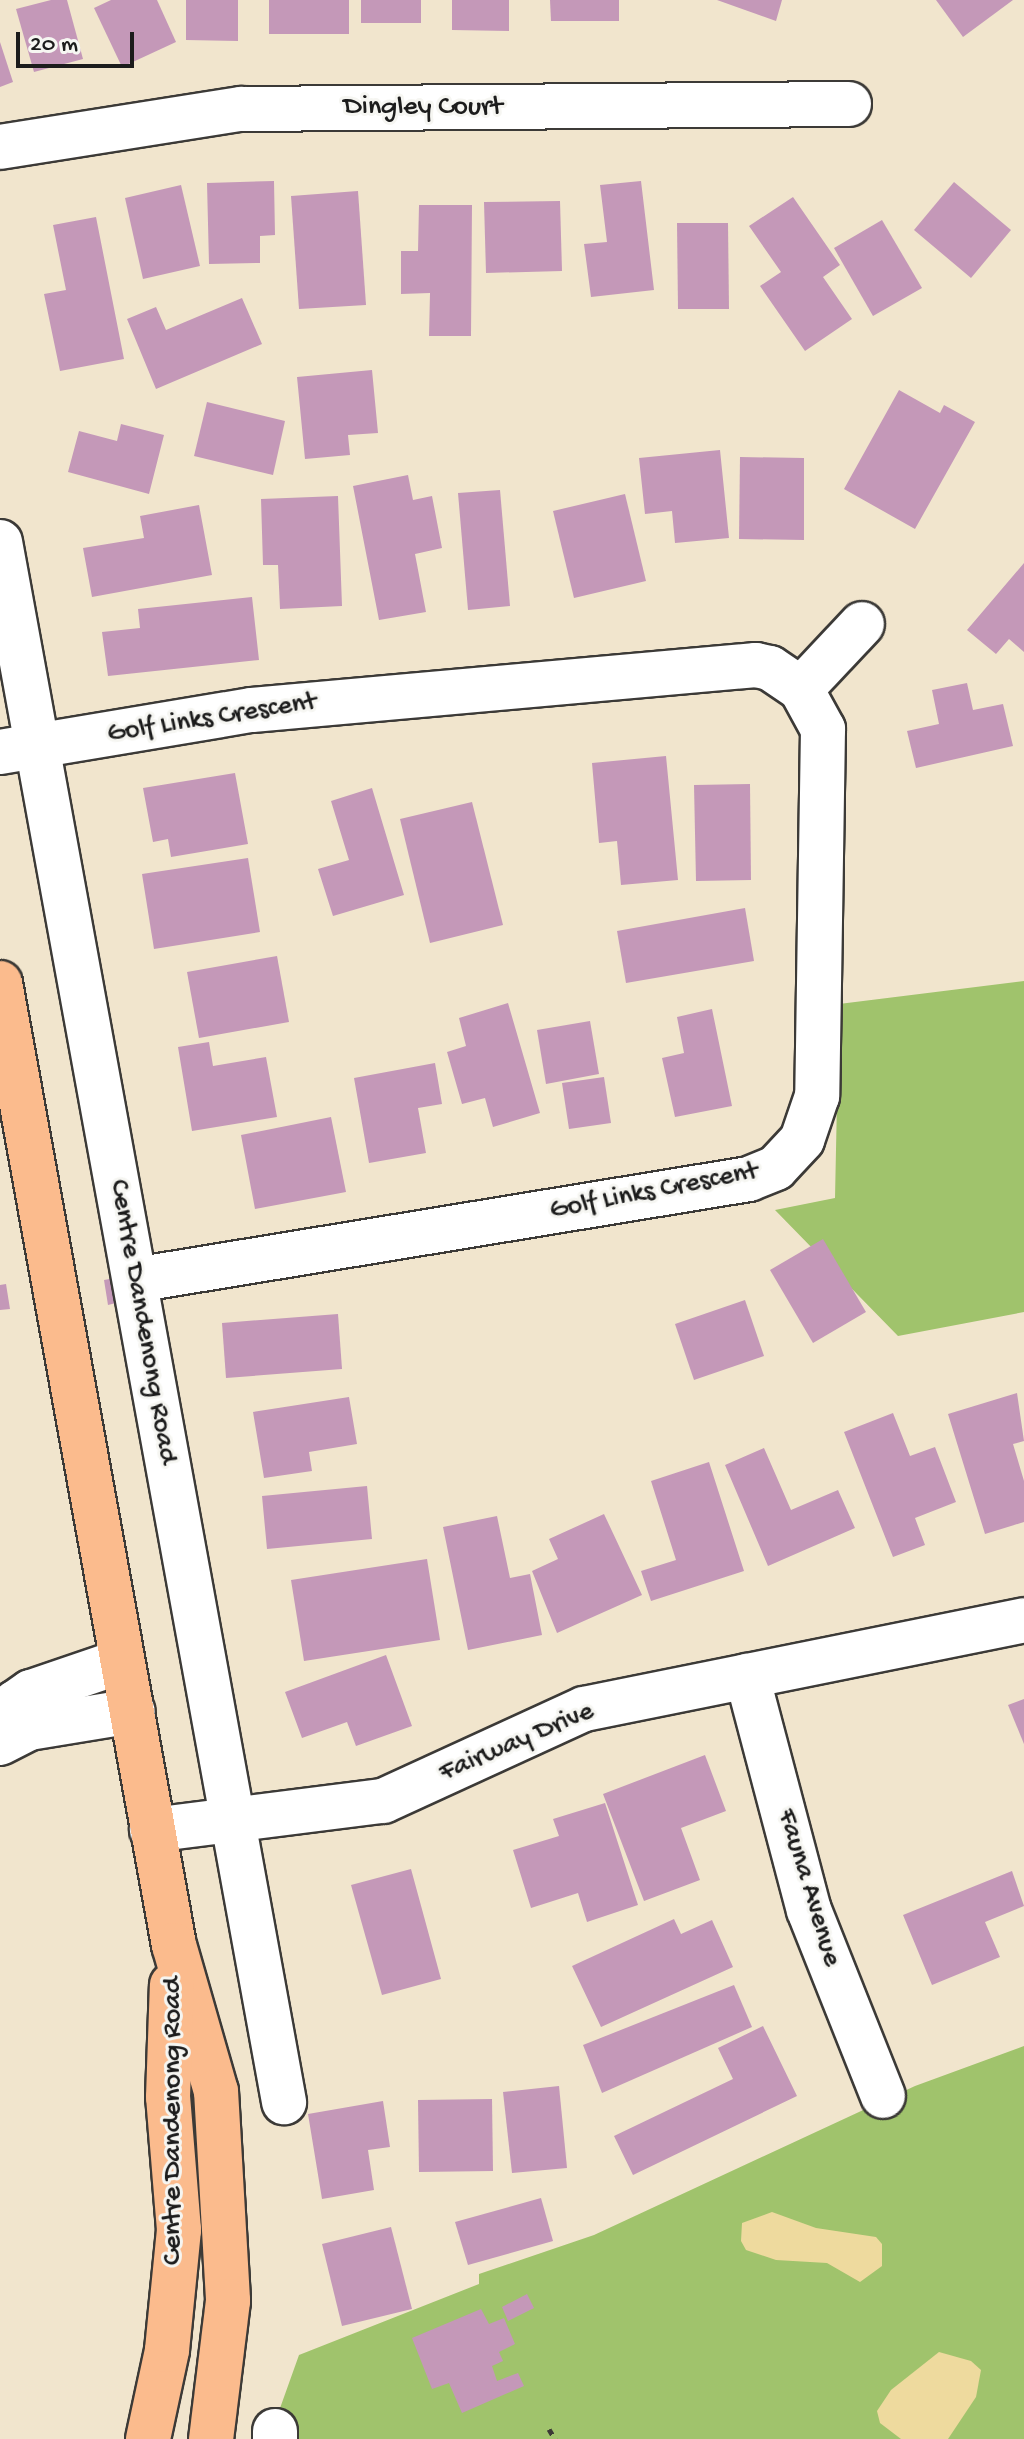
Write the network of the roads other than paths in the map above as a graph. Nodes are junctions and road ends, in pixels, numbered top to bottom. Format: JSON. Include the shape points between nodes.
{"nodes":[{"id":1,"x":849,"y":104,"type":"dead end"},
{"id":2,"x":0,"y":147,"type":"edge"},
{"id":3,"x":0,"y":542,"type":"edge"},
{"id":4,"x":862,"y":624,"type":"dead end"},
{"id":5,"x":801,"y":689,"type":"junction"},
{"id":6,"x":19,"y":749,"type":"edge"},
{"id":7,"x":0,"y":983,"type":"edge"},
{"id":8,"x":8,"y":1077,"type":"edge"},
{"id":9,"x":135,"y":1280,"type":"junction"},
{"id":10,"x":1024,"y":1620,"type":"edge"},
{"id":11,"x":122,"y":1661,"type":"junction"},
{"id":12,"x":747,"y":1676,"type":"junction"},
{"id":13,"x":133,"y":1711,"type":"junction"},
{"id":14,"x":0,"y":1725,"type":"edge"},
{"id":15,"x":0,"y":1743,"type":"edge"},
{"id":16,"x":230,"y":1822,"type":"junction"},
{"id":17,"x":152,"y":1830,"type":"junction"},
{"id":18,"x":174,"y":1945,"type":"junction"},
{"id":19,"x":883,"y":2096,"type":"dead end"},
{"id":20,"x":284,"y":2102,"type":"dead end"},
{"id":21,"x":148,"y":2439,"type":"edge"},
{"id":22,"x":211,"y":2439,"type":"edge"}],
"edges":[{"from":1,"to":2,"type":"street","name":"Dingley Court","via":[[241,109]]},
{"from":3,"to":6,"type":"street","name":"Centre Dandenong Road"},
{"from":4,"to":5,"type":"street"},
{"from":5,"to":6,"type":"street","name":"Golf Links Crescent","via":[[756,665],[326,702]]},
{"from":5,"to":9,"type":"street","name":"Golf Links Crescent","via":[[823,729],[824,746],[817,1096],[802,1140],[776,1168],[749,1179]]},
{"from":6,"to":9,"type":"street","name":"Centre Dandenong Road"},
{"from":7,"to":8,"type":"main road","name":"Centre Dandenong Road"},
{"from":8,"to":11,"type":"main road","name":"Centre Dandenong Road"},
{"from":9,"to":16,"type":"street","name":"Centre Dandenong Road"},
{"from":10,"to":12,"type":"street","name":"Fairway Drive"},
{"from":11,"to":13,"type":"main road","name":"Centre Dandenong Road"},
{"from":11,"to":14,"type":"street","via":[[31,1692],[15,1703]]},
{"from":12,"to":16,"type":"street","name":"Fairway Drive","via":[[584,1709],[383,1801]]},
{"from":12,"to":19,"type":"street","name":"Fauna Avenue","via":[[809,1910]]},
{"from":13,"to":15,"type":"street","via":[[29,1728]]},
{"from":13,"to":17,"type":"main road","name":"Centre Dandenong Road"},
{"from":16,"to":17,"type":"street","name":"Fairway Drive"},
{"from":16,"to":20,"type":"street","name":"Centre Dandenong Road"},
{"from":17,"to":18,"type":"main road","name":"Centre Dandenong Road"},
{"from":18,"to":21,"type":"main road","name":"Centre Dandenong Road","via":[[168,2097],[179,2230],[167,2350]]},
{"from":18,"to":22,"type":"main road","name":"Centre Dandenong Road","via":[[216,2091],[228,2301]]}]}
